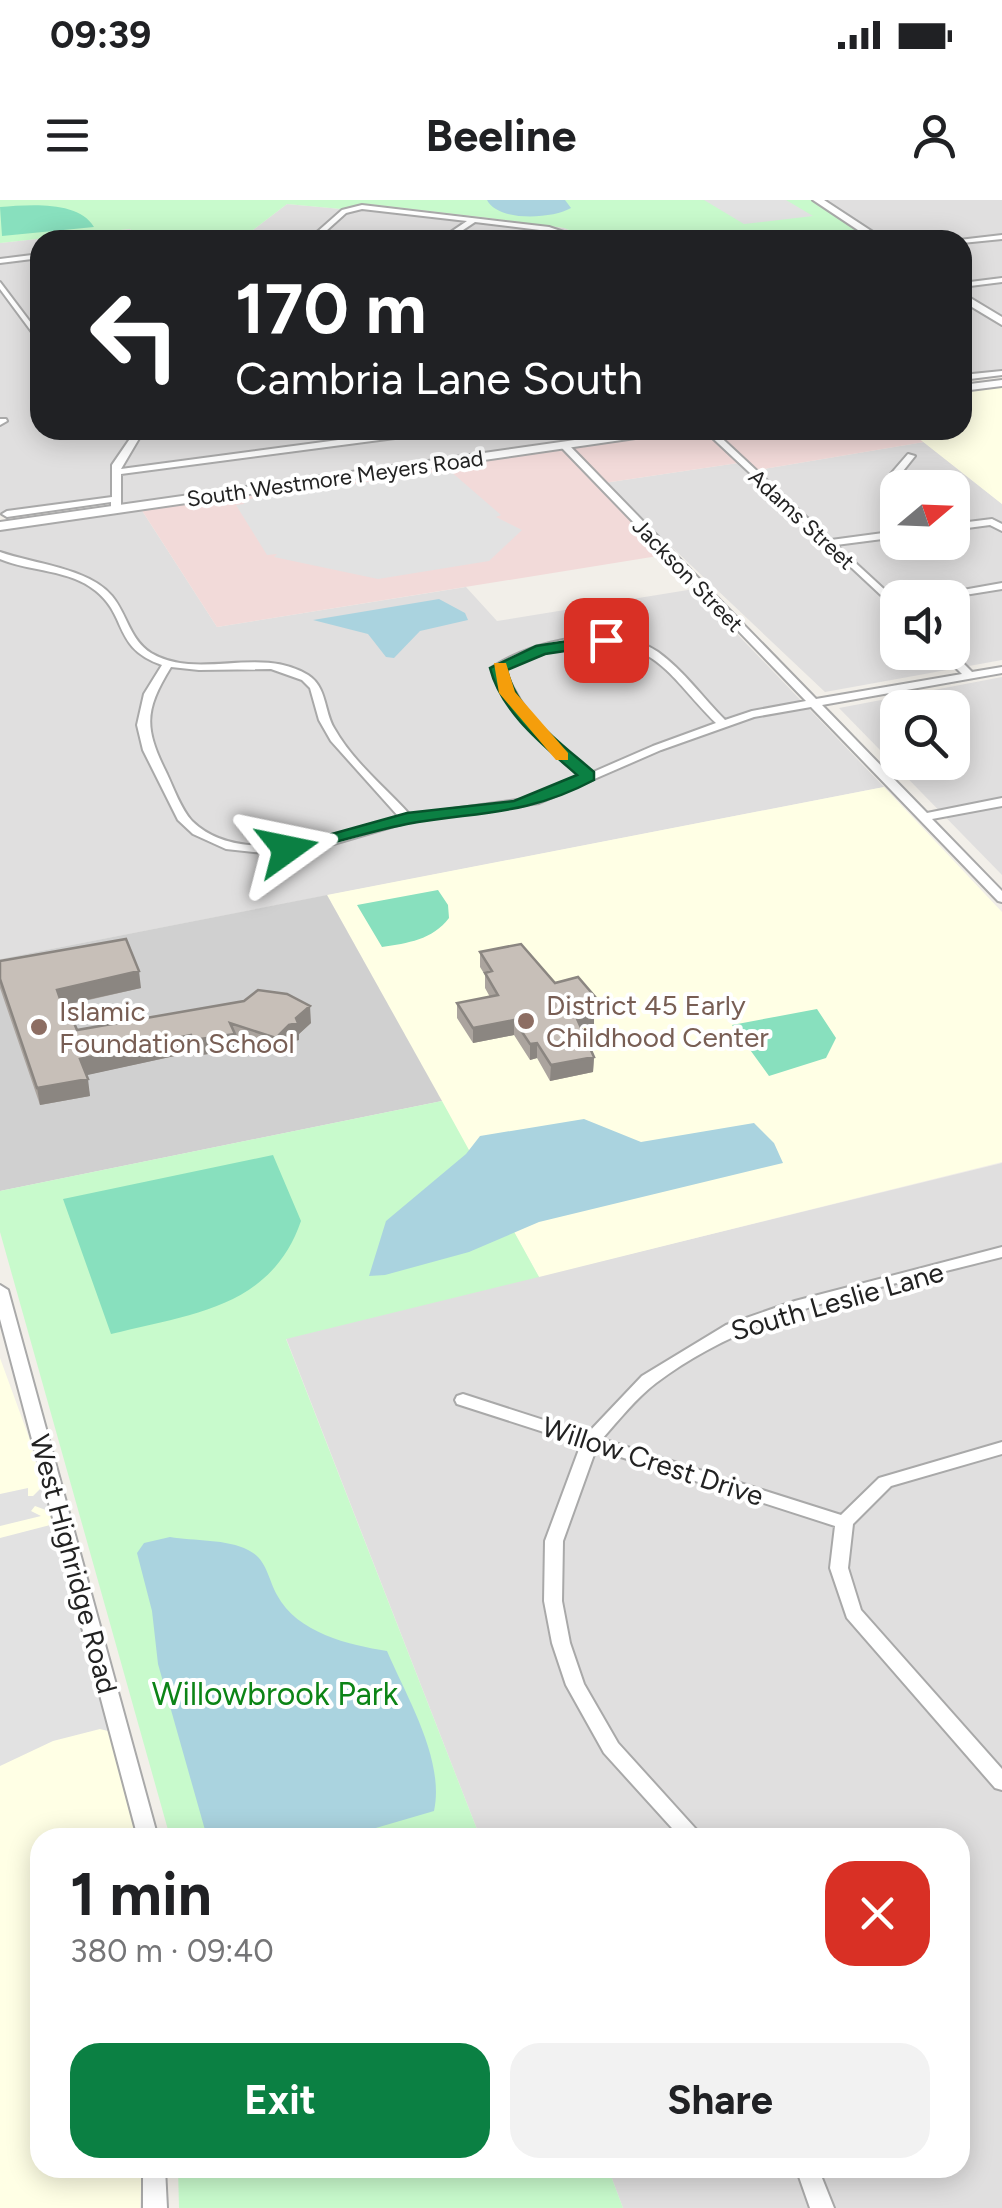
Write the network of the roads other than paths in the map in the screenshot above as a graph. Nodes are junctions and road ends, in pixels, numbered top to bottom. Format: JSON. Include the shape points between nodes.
{"nodes":[{"id":1,"x":818,"y":200,"type":"edge"},
{"id":2,"x":474,"y":220,"type":"junction"},
{"id":3,"x":323,"y":230,"type":"edge"},
{"id":4,"x":458,"y":230,"type":"edge"},
{"id":5,"x":552,"y":230,"type":"edge"},
{"id":6,"x":864,"y":230,"type":"edge"},
{"id":7,"x":1002,"y":237,"type":"edge"},
{"id":8,"x":972,"y":240,"type":"edge"},
{"id":9,"x":30,"y":257,"type":"edge"},
{"id":10,"x":0,"y":260,"type":"edge"},
{"id":11,"x":1002,"y":280,"type":"edge"},
{"id":12,"x":0,"y":284,"type":"edge"},
{"id":13,"x":972,"y":284,"type":"edge"},
{"id":14,"x":972,"y":302,"type":"edge"},
{"id":15,"x":1002,"y":322,"type":"edge"},
{"id":16,"x":30,"y":327,"type":"edge"},
{"id":17,"x":1002,"y":372,"type":"edge"},
{"id":18,"x":972,"y":376,"type":"edge"},
{"id":19,"x":1002,"y":383,"type":"edge"},
{"id":20,"x":972,"y":387,"type":"edge"},
{"id":21,"x":132,"y":440,"type":"edge"},
{"id":22,"x":366,"y":440,"type":"edge"},
{"id":23,"x":556,"y":440,"type":"edge"},
{"id":24,"x":564,"y":440,"type":"edge"},
{"id":25,"x":719,"y":440,"type":"edge"},
{"id":26,"x":911,"y":456,"type":"dead end"},
{"id":27,"x":899,"y":470,"type":"edge"},
{"id":28,"x":117,"y":472,"type":"junction"},
{"id":29,"x":115,"y":504,"type":"junction"},
{"id":30,"x":4,"y":520,"type":"edge"},
{"id":31,"x":997,"y":525,"type":"edge"},
{"id":32,"x":970,"y":526,"type":"edge"},
{"id":33,"x":880,"y":537,"type":"edge"},
{"id":34,"x":828,"y":544,"type":"junction"},
{"id":35,"x":0,"y":554,"type":"edge"},
{"id":36,"x":1002,"y":586,"type":"edge"},
{"id":37,"x":880,"y":591,"type":"edge"},
{"id":38,"x":970,"y":591,"type":"edge"},
{"id":39,"x":168,"y":664,"type":"junction"},
{"id":40,"x":964,"y":670,"type":"edge"},
{"id":41,"x":1002,"y":670,"type":"edge"},
{"id":42,"x":970,"y":676,"type":"junction"},
{"id":43,"x":816,"y":703,"type":"junction"},
{"id":44,"x":723,"y":724,"type":"junction"},
{"id":45,"x":588,"y":776,"type":"junction"},
{"id":46,"x":1002,"y":802,"type":"edge"},
{"id":47,"x":925,"y":817,"type":"junction"},
{"id":48,"x":407,"y":819,"type":"junction"},
{"id":49,"x":1002,"y":898,"type":"edge"},
{"id":50,"x":1002,"y":1252,"type":"edge"},
{"id":51,"x":0,"y":1290,"type":"edge"},
{"id":52,"x":463,"y":1400,"type":"dead end"},
{"id":53,"x":590,"y":1441,"type":"junction"},
{"id":54,"x":1002,"y":1448,"type":"edge"},
{"id":55,"x":844,"y":1522,"type":"junction"},
{"id":56,"x":1002,"y":1782,"type":"edge"},
{"id":57,"x":145,"y":1828,"type":"edge"},
{"id":58,"x":685,"y":1828,"type":"edge"},
{"id":59,"x":154,"y":2178,"type":"edge"},
{"id":60,"x":812,"y":2178,"type":"edge"},
{"id":61,"x":155,"y":2208,"type":"edge"},
{"id":62,"x":822,"y":2208,"type":"edge"}],
"edges":[{"from":1,"to":6,"type":"street"},
{"from":2,"to":3,"type":"street","via":[[356,207]]},
{"from":2,"to":4,"type":"street"},
{"from":2,"to":5,"type":"street"},
{"from":7,"to":8,"type":"street"},
{"from":9,"to":10,"type":"street"},
{"from":11,"to":13,"type":"street"},
{"from":12,"to":16,"type":"street"},
{"from":14,"to":15,"type":"street"},
{"from":17,"to":18,"type":"street"},
{"from":19,"to":20,"type":"street"},
{"from":21,"to":28,"type":"street"},
{"from":22,"to":28,"type":"street"},
{"from":23,"to":29,"type":"street","name":"South Westmore Meyers Road"},
{"from":24,"to":43,"type":"street","name":"Jackson Street"},
{"from":25,"to":34,"type":"street","name":"Adams Street"},
{"from":26,"to":27,"type":"street"},
{"from":28,"to":29,"type":"street"},
{"from":29,"to":30,"type":"street","name":"South Westmore Meyers Road"},
{"from":31,"to":32,"type":"street"},
{"from":33,"to":34,"type":"street"},
{"from":34,"to":37,"type":"street","name":"Adams Street"},
{"from":35,"to":39,"type":"street","via":[[91,583],[107,596],[133,647]]},
{"from":36,"to":38,"type":"street"},
{"from":39,"to":48,"type":"street","via":[[273,663],[304,676],[316,688],[334,738]]},
{"from":39,"to":48,"type":"street","via":[[144,706],[143,725],[149,750],[191,827],[230,846],[260,849],[310,846]]},
{"from":40,"to":42,"type":"street"},
{"from":41,"to":42,"type":"street"},
{"from":42,"to":43,"type":"street"},
{"from":43,"to":44,"type":"street"},
{"from":43,"to":47,"type":"street","name":"Jackson Street"},
{"from":44,"to":45,"type":"street"},
{"from":44,"to":45,"type":"street","via":[[645,648],[627,642],[537,650],[498,668],[502,686],[550,746]]},
{"from":45,"to":48,"type":"street","via":[[516,806]]},
{"from":46,"to":47,"type":"street"},
{"from":47,"to":49,"type":"street","name":"Jackson Street"},
{"from":50,"to":53,"type":"street","name":"South Leslie Lane","via":[[780,1311],[716,1336],[648,1380]]},
{"from":51,"to":57,"type":"street","name":"West Highridge Road"},
{"from":52,"to":53,"type":"street","name":"Willow Crest Drive"},
{"from":53,"to":55,"type":"street","name":"Willow Crest Drive"},
{"from":53,"to":58,"type":"street","via":[[554,1541],[560,1643],[612,1748]]},
{"from":54,"to":55,"type":"street","via":[[885,1482]]},
{"from":55,"to":56,"type":"street","via":[[839,1568],[853,1613]]},
{"from":59,"to":61,"type":"street"},
{"from":60,"to":62,"type":"street"}]}
